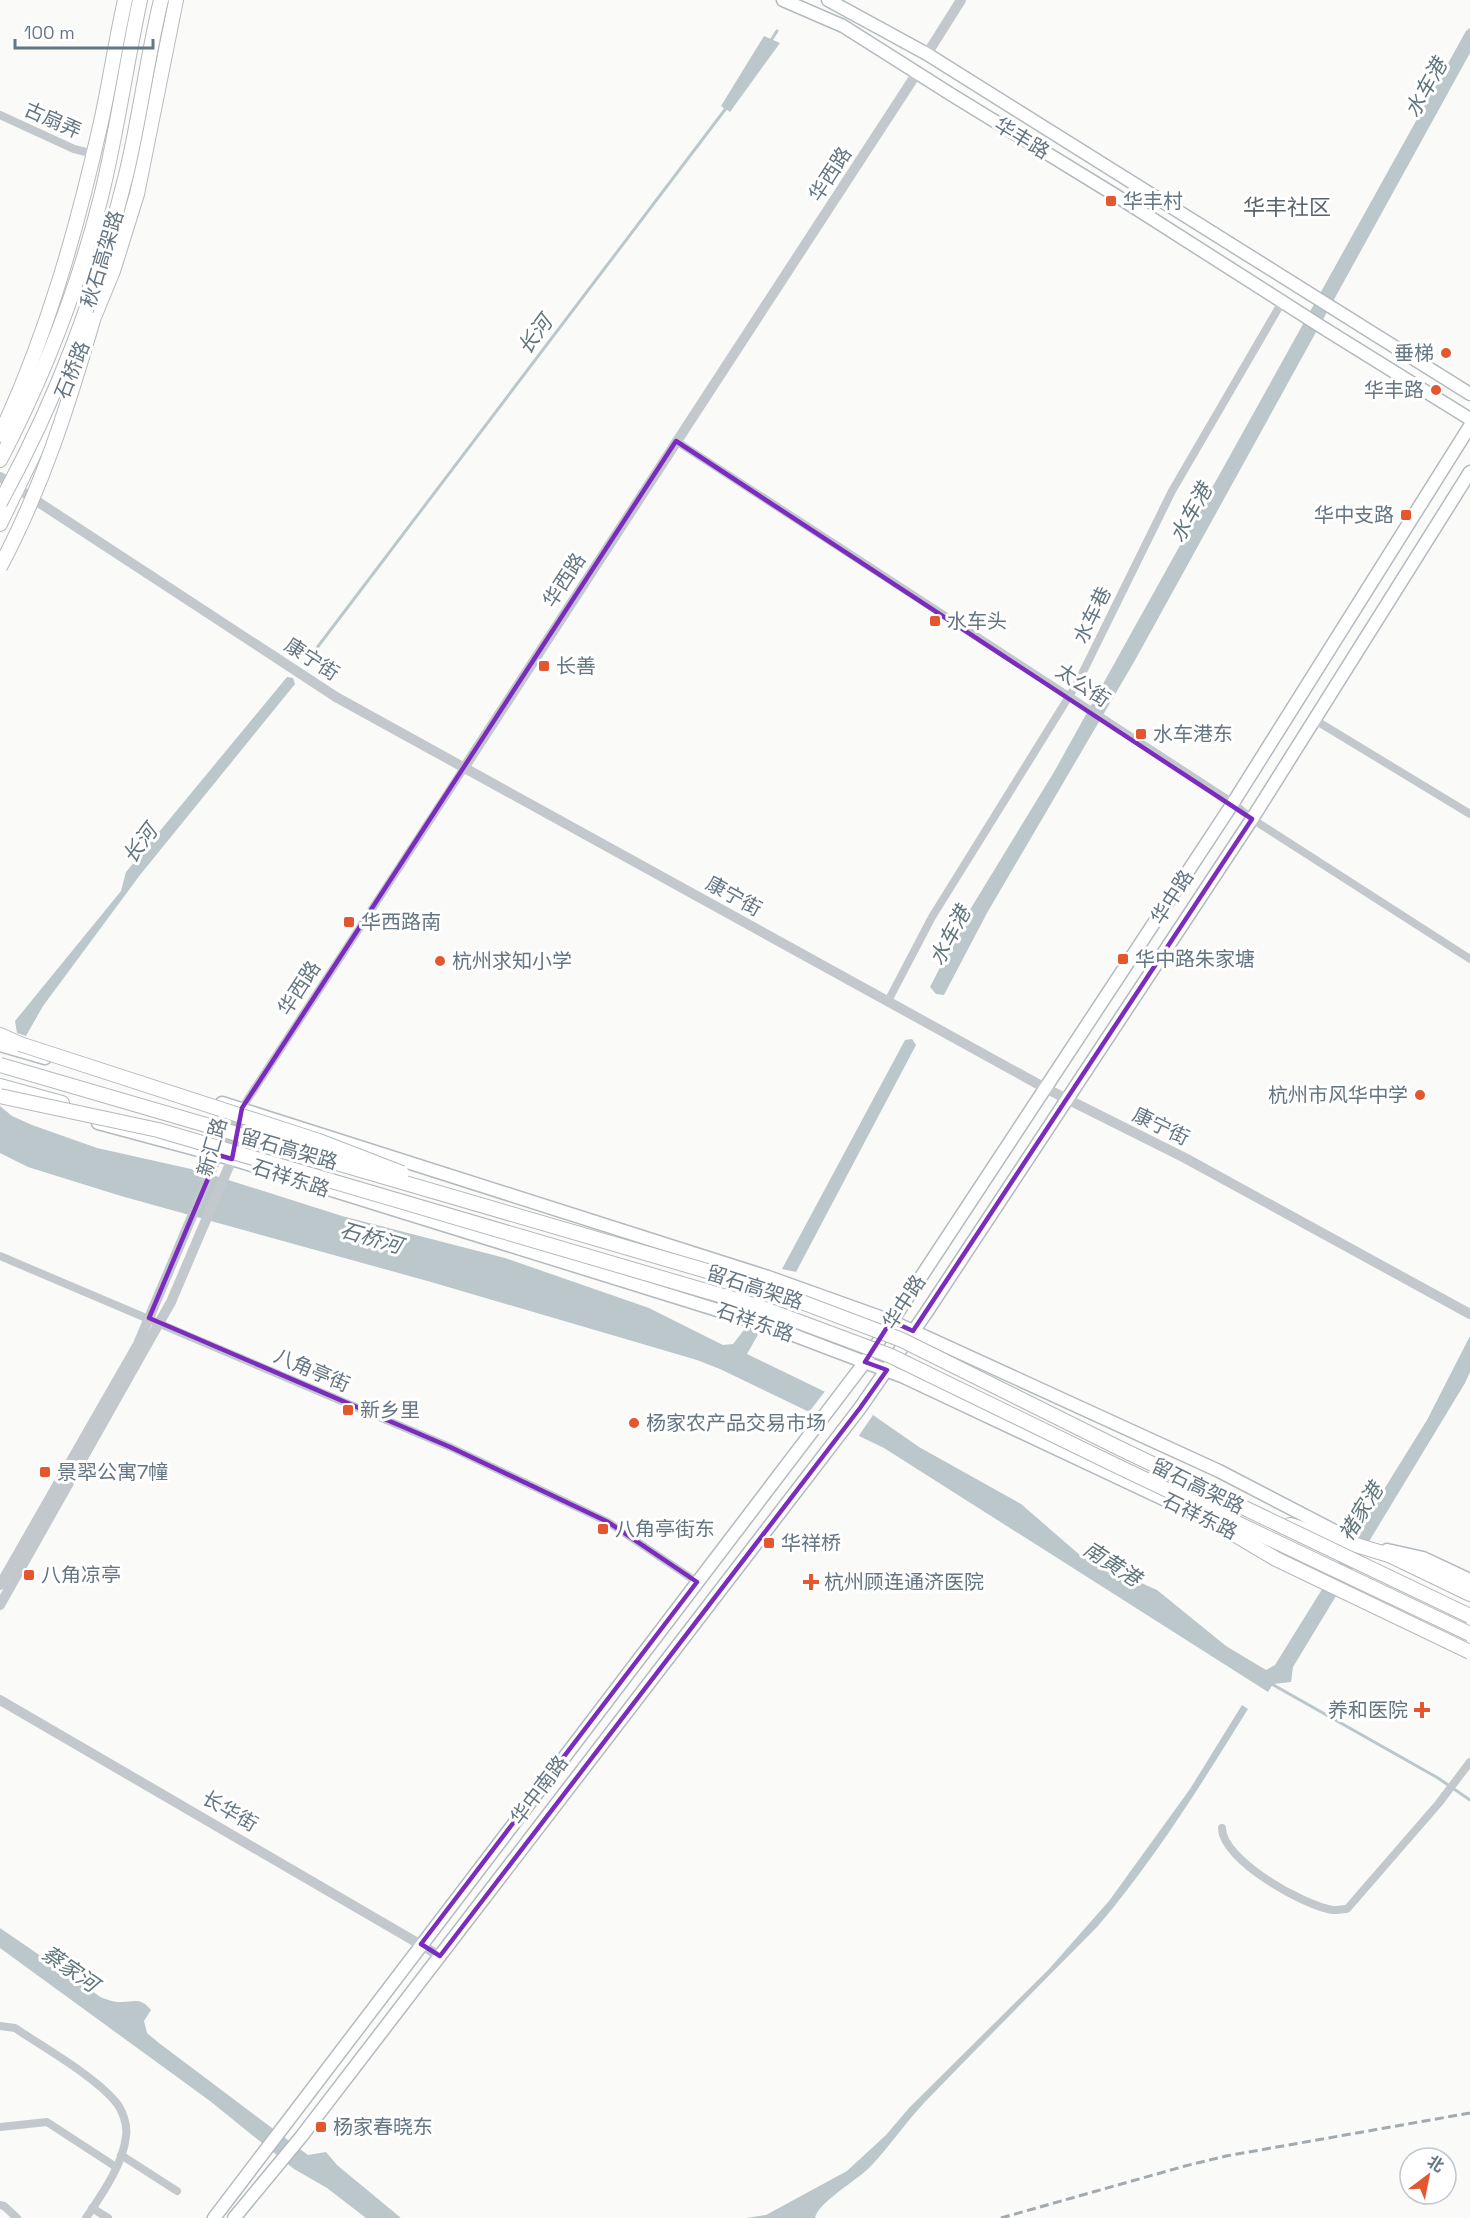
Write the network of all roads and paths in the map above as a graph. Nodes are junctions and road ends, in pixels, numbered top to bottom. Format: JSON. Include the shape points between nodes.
{"nodes":[{"id":1,"x":125,"y":0,"type":"edge"},
{"id":2,"x":140,"y":0,"type":"edge"},
{"id":3,"x":162,"y":0,"type":"edge"},
{"id":4,"x":176,"y":0,"type":"edge"},
{"id":5,"x":783,"y":0,"type":"edge"},
{"id":6,"x":828,"y":0,"type":"edge"},
{"id":7,"x":961,"y":0,"type":"edge"},
{"id":8,"x":927,"y":54,"type":"junction"},
{"id":9,"x":917,"y":73,"type":"junction"},
{"id":10,"x":0,"y":115,"type":"edge"},
{"id":11,"x":94,"y":154,"type":"junction"},
{"id":12,"x":127,"y":173,"type":"junction"},
{"id":13,"x":1282,"y":302,"type":"junction"},
{"id":14,"x":1470,"y":394,"type":"edge"},
{"id":15,"x":1470,"y":419,"type":"edge"},
{"id":16,"x":1470,"y":426,"type":"edge"},
{"id":17,"x":0,"y":435,"type":"edge"},
{"id":18,"x":676,"y":441,"type":"junction"},
{"id":19,"x":0,"y":460,"type":"edge"},
{"id":20,"x":1470,"y":472,"type":"edge"},
{"id":21,"x":0,"y":477,"type":"edge"},
{"id":22,"x":19,"y":488,"type":"junction"},
{"id":23,"x":0,"y":503,"type":"edge"},
{"id":24,"x":0,"y":524,"type":"edge"},
{"id":25,"x":0,"y":567,"type":"edge"},
{"id":26,"x":1069,"y":696,"type":"junction"},
{"id":27,"x":1315,"y":720,"type":"junction"},
{"id":28,"x":464,"y":768,"type":"junction"},
{"id":29,"x":1233,"y":803,"type":"junction"},
{"id":30,"x":1470,"y":814,"type":"edge"},
{"id":31,"x":1252,"y":819,"type":"junction"},
{"id":32,"x":1470,"y":959,"type":"edge"},
{"id":33,"x":888,"y":1001,"type":"junction"},
{"id":34,"x":0,"y":1036,"type":"edge"},
{"id":35,"x":0,"y":1045,"type":"edge"},
{"id":36,"x":0,"y":1065,"type":"edge"},
{"id":37,"x":0,"y":1086,"type":"edge"},
{"id":38,"x":1045,"y":1088,"type":"junction"},
{"id":39,"x":0,"y":1095,"type":"edge"},
{"id":40,"x":1067,"y":1100,"type":"junction"},
{"id":41,"x":242,"y":1108,"type":"junction"},
{"id":42,"x":158,"y":1130,"type":"junction"},
{"id":43,"x":218,"y":1155,"type":"junction"},
{"id":44,"x":232,"y":1159,"type":"junction"},
{"id":45,"x":487,"y":1207,"type":"junction"},
{"id":46,"x":0,"y":1256,"type":"edge"},
{"id":47,"x":1470,"y":1314,"type":"edge"},
{"id":48,"x":148,"y":1318,"type":"junction"},
{"id":49,"x":891,"y":1321,"type":"junction"},
{"id":50,"x":160,"y":1323,"type":"junction"},
{"id":51,"x":913,"y":1331,"type":"junction"},
{"id":52,"x":865,"y":1362,"type":"junction"},
{"id":53,"x":887,"y":1370,"type":"junction"},
{"id":54,"x":1115,"y":1465,"type":"junction"},
{"id":55,"x":1267,"y":1518,"type":"junction"},
{"id":56,"x":1470,"y":1580,"type":"edge"},
{"id":57,"x":697,"y":1582,"type":"junction"},
{"id":58,"x":0,"y":1585,"type":"edge"},
{"id":59,"x":1470,"y":1594,"type":"edge"},
{"id":60,"x":0,"y":1605,"type":"edge"},
{"id":61,"x":1470,"y":1616,"type":"edge"},
{"id":62,"x":1470,"y":1634,"type":"edge"},
{"id":63,"x":1470,"y":1652,"type":"edge"},
{"id":64,"x":0,"y":1700,"type":"edge"},
{"id":65,"x":1468,"y":1766,"type":"edge"},
{"id":66,"x":1222,"y":1828,"type":"dead end"},
{"id":67,"x":421,"y":1944,"type":"junction"},
{"id":68,"x":441,"y":1956,"type":"junction"},
{"id":69,"x":0,"y":2026,"type":"edge"},
{"id":70,"x":0,"y":2127,"type":"edge"},
{"id":71,"x":121,"y":2155,"type":"junction"},
{"id":72,"x":116,"y":2167,"type":"junction"},
{"id":73,"x":177,"y":2191,"type":"dead end"},
{"id":74,"x":0,"y":2205,"type":"edge"},
{"id":75,"x":92,"y":2208,"type":"junction"},
{"id":76,"x":17,"y":2218,"type":"edge"},
{"id":77,"x":86,"y":2218,"type":"edge"},
{"id":78,"x":108,"y":2218,"type":"edge"},
{"id":79,"x":214,"y":2218,"type":"edge"},
{"id":80,"x":234,"y":2218,"type":"edge"}],
"edges":[{"from":1,"to":11,"type":"main road","name":"石桥路"},
{"from":2,"to":19,"type":"main road","name":"秋石高架路","via":[[117,124],[78,275],[40,378]]},
{"from":3,"to":12,"type":"main road","name":"秋石高架路","bridge":true},
{"from":4,"to":22,"type":"main road","name":"石桥路","via":[[137,194],[113,271]]},
{"from":5,"to":9,"type":"main road","name":"华丰路","via":[[843,26]]},
{"from":6,"to":8,"type":"main road","name":"华丰路"},
{"from":7,"to":8,"type":"street"},
{"from":8,"to":14,"type":"main road","name":"华丰路"},
{"from":9,"to":13,"type":"main road","name":"华丰路"},
{"from":9,"to":18,"type":"street","name":"华西路"},
{"from":10,"to":11,"type":"street","name":"古扇弄","via":[[74,149]]},
{"from":11,"to":17,"type":"main road","name":"石桥路","via":[[57,290]]},
{"from":12,"to":23,"type":"main road","name":"秋石高架路","bridge":true,"via":[[81,329],[46,414]]},
{"from":12,"to":25,"type":"main road","bridge":true,"via":[[122,219],[66,413],[33,499]]},
{"from":13,"to":15,"type":"main road","name":"华丰路"},
{"from":13,"to":26,"type":"street","name":"水车巷","via":[[1186,464]]},
{"from":16,"to":29,"type":"main road","name":"华中路"},
{"from":18,"to":26,"type":"street","name":"太公街"},
{"from":18,"to":28,"type":"street","name":"华西路"},
{"from":20,"to":27,"type":"main road","name":"华中路"},
{"from":21,"to":22,"type":"street","name":"康宁街"},
{"from":22,"to":24,"type":"main road","name":"石桥路"},
{"from":22,"to":28,"type":"street","name":"康宁街","via":[[336,697]]},
{"from":26,"to":29,"type":"street","name":"太公街"},
{"from":26,"to":33,"type":"street","name":"水车巷","via":[[932,917]]},
{"from":27,"to":30,"type":"street"},
{"from":27,"to":31,"type":"main road","name":"华中路"},
{"from":28,"to":33,"type":"street","name":"康宁街"},
{"from":28,"to":41,"type":"street","name":"华西路"},
{"from":29,"to":31,"type":"street","name":"太公街"},
{"from":29,"to":38,"type":"main road","name":"华中路"},
{"from":31,"to":32,"type":"street","name":"太公街"},
{"from":31,"to":40,"type":"main road","name":"华中路"},
{"from":33,"to":38,"type":"street","name":"康宁街"},
{"from":34,"to":45,"type":"main road","bridge":true,"via":[[319,1141]]},
{"from":35,"to":41,"type":"main road"},
{"from":36,"to":45,"type":"main road","name":"留石高架路","bridge":true},
{"from":37,"to":42,"type":"main road","name":"留石高架路","bridge":true},
{"from":38,"to":40,"type":"street","name":"康宁街"},
{"from":38,"to":49,"type":"main road","name":"华中路"},
{"from":39,"to":42,"type":"main road","bridge":true},
{"from":39,"to":43,"type":"main road","name":"石祥东路"},
{"from":40,"to":47,"type":"street","name":"康宁街","via":[[1185,1158]]},
{"from":40,"to":51,"type":"main road","name":"华中路"},
{"from":41,"to":43,"type":"street","name":"新汇路"},
{"from":41,"to":44,"type":"street","name":"新汇路"},
{"from":41,"to":49,"type":"main road","via":[[768,1277]]},
{"from":42,"to":54,"type":"main road","name":"留石高架路","bridge":true,"via":[[757,1306],[891,1356]]},
{"from":43,"to":44,"type":"main road","name":"石祥东路"},
{"from":43,"to":48,"type":"street","name":"新汇路"},
{"from":44,"to":50,"type":"street","name":"新汇路"},
{"from":44,"to":52,"type":"main road","name":"石祥东路","via":[[744,1317]]},
{"from":45,"to":55,"type":"main road","name":"留石高架路","bridge":true,"via":[[762,1287],[902,1340]]},
{"from":46,"to":48,"type":"street","name":"八角亭街"},
{"from":48,"to":50,"type":"street","name":"八角亭街"},
{"from":48,"to":58,"type":"street","name":"新汇路","via":[[138,1344]]},
{"from":49,"to":51,"type":"main road"},
{"from":49,"to":52,"type":"main road","name":"华中路"},
{"from":50,"to":57,"type":"street","name":"八角亭街","via":[[450,1447],[608,1521]]},
{"from":50,"to":60,"type":"street","name":"新汇路"},
{"from":51,"to":53,"type":"main road","name":"华中路"},
{"from":51,"to":56,"type":"main road","via":[[1219,1471],[1349,1538],[1423,1558]]},
{"from":52,"to":53,"type":"main road","name":"石祥东路"},
{"from":52,"to":57,"type":"main road","name":"华中南路"},
{"from":53,"to":63,"type":"main road","name":"石祥东路","bridge":true,"via":[[1203,1517]]},
{"from":53,"to":68,"type":"main road","name":"华中南路"},
{"from":54,"to":62,"type":"main road","name":"留石高架路","bridge":true},
{"from":54,"to":63,"type":"main road","bridge":true,"via":[[1276,1559]]},
{"from":55,"to":59,"type":"main road","bridge":true,"via":[[1389,1555]]},
{"from":55,"to":61,"type":"main road","name":"留石高架路","bridge":true},
{"from":57,"to":67,"type":"main road","name":"华中南路"},
{"from":64,"to":67,"type":"street","name":"长华街"},
{"from":65,"to":66,"type":"street","via":[[1347,1909],[1333,1910],[1284,1891],[1231,1850],[1222,1836]]},
{"from":67,"to":68,"type":"street","name":"长华街"},
{"from":67,"to":79,"type":"main road","name":"华中南路"},
{"from":68,"to":80,"type":"main road","name":"华中南路"},
{"from":69,"to":71,"type":"street","via":[[15,2028],[91,2080],[117,2103],[127,2134]]},
{"from":70,"to":72,"type":"street","via":[[48,2122]]},
{"from":71,"to":72,"type":"street"},
{"from":71,"to":73,"type":"street"},
{"from":72,"to":75,"type":"street"},
{"from":74,"to":76,"type":"street"},
{"from":75,"to":77,"type":"street"},
{"from":75,"to":78,"type":"street"}]}
